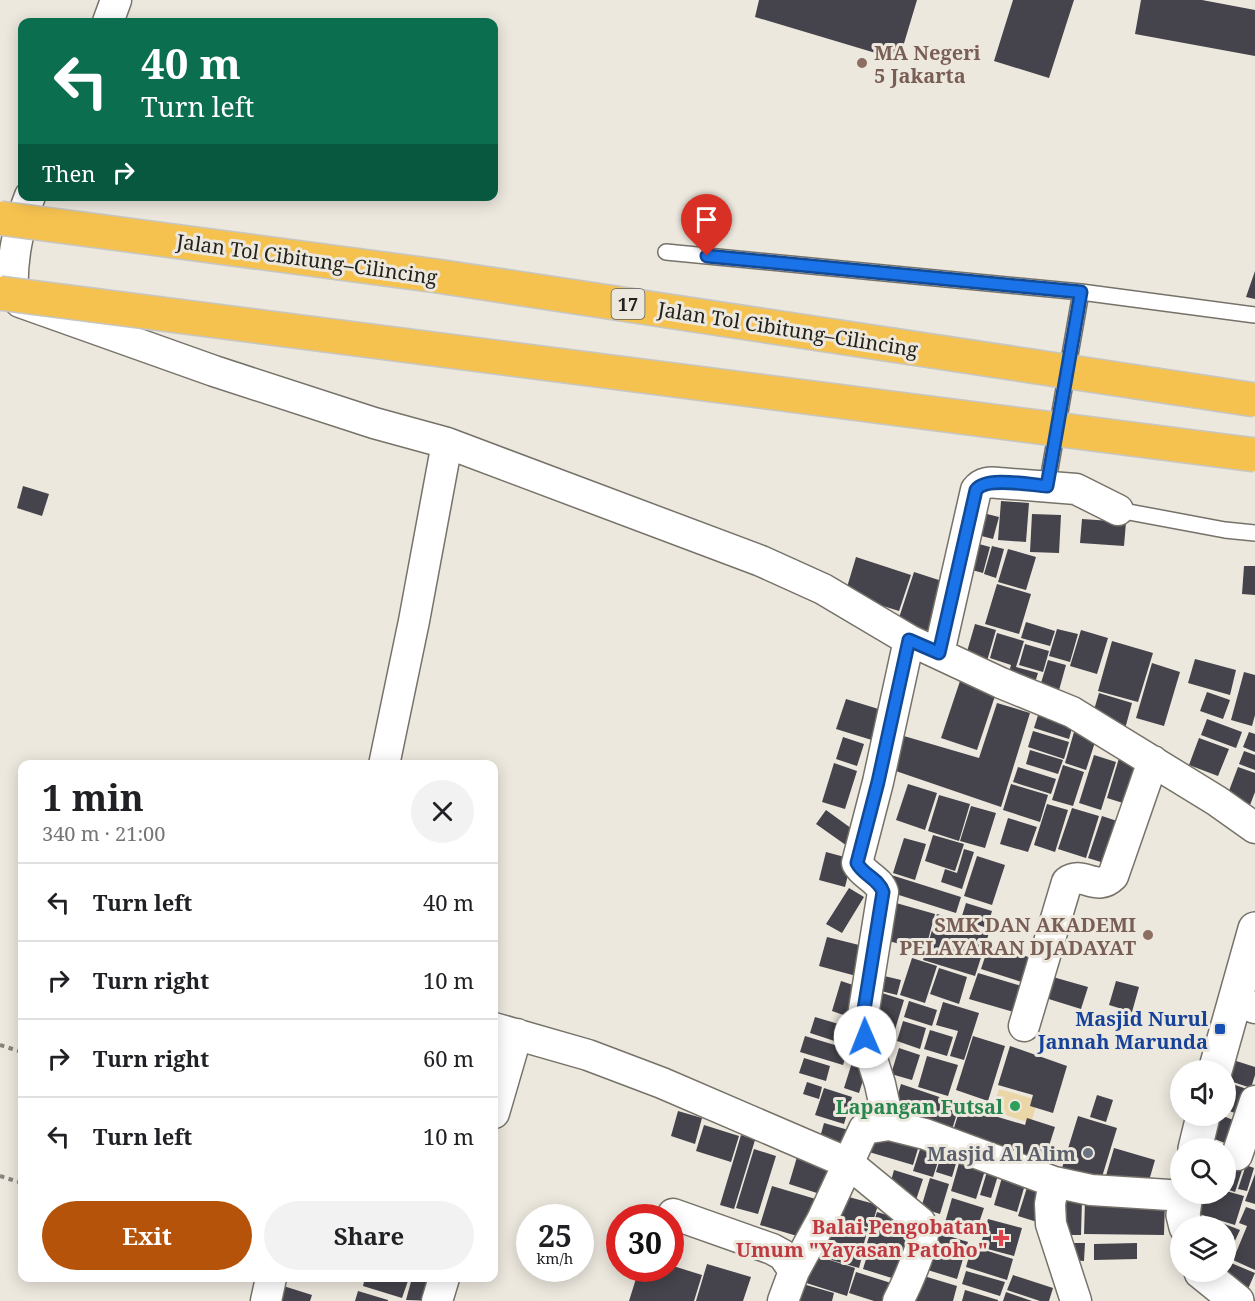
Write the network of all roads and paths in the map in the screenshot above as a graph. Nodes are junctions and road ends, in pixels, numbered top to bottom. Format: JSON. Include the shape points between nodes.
{"nodes":[{"id":1,"x":116,"y":0,"type":"edge"},
{"id":2,"x":109,"y":18,"type":"edge"},
{"id":3,"x":28,"y":201,"type":"edge"},
{"id":4,"x":0,"y":218,"type":"edge"},
{"id":5,"x":666,"y":252,"type":"dead end"},
{"id":6,"x":1081,"y":292,"type":"junction"},
{"id":7,"x":0,"y":293,"type":"edge"},
{"id":8,"x":1255,"y":315,"type":"edge"},
{"id":9,"x":1255,"y":400,"type":"edge"},
{"id":10,"x":447,"y":443,"type":"junction"},
{"id":11,"x":1255,"y":455,"type":"edge"},
{"id":12,"x":1047,"y":486,"type":"junction"},
{"id":13,"x":1118,"y":510,"type":"joint"},
{"id":14,"x":1255,"y":533,"type":"edge"},
{"id":15,"x":909,"y":640,"type":"junction"},
{"id":16,"x":939,"y":653,"type":"junction"},
{"id":17,"x":385,"y":760,"type":"edge"},
{"id":18,"x":1153,"y":761,"type":"junction"},
{"id":19,"x":1255,"y":828,"type":"edge"},
{"id":20,"x":1255,"y":929,"type":"edge"},
{"id":21,"x":1245,"y":1004,"type":"edge"},
{"id":22,"x":1024,"y":1026,"type":"dead end"},
{"id":23,"x":505,"y":1031,"type":"edge"},
{"id":24,"x":0,"y":1045,"type":"edge"},
{"id":25,"x":18,"y":1051,"type":"edge"},
{"id":26,"x":1220,"y":1060,"type":"edge"},
{"id":27,"x":498,"y":1083,"type":"edge"},
{"id":28,"x":1255,"y":1101,"type":"edge"},
{"id":29,"x":889,"y":1125,"type":"junction"},
{"id":30,"x":1225,"y":1138,"type":"edge"},
{"id":31,"x":848,"y":1163,"type":"junction"},
{"id":32,"x":0,"y":1176,"type":"edge"},
{"id":33,"x":18,"y":1182,"type":"edge"},
{"id":34,"x":1054,"y":1182,"type":"junction"},
{"id":35,"x":1186,"y":1206,"type":"edge"},
{"id":36,"x":684,"y":1218,"type":"edge"},
{"id":37,"x":794,"y":1271,"type":"junction"},
{"id":38,"x":270,"y":1282,"type":"edge"},
{"id":39,"x":443,"y":1282,"type":"edge"},
{"id":40,"x":1213,"y":1282,"type":"edge"},
{"id":41,"x":266,"y":1301,"type":"edge"},
{"id":42,"x":437,"y":1301,"type":"edge"},
{"id":43,"x":783,"y":1301,"type":"edge"},
{"id":44,"x":898,"y":1301,"type":"edge"},
{"id":45,"x":1076,"y":1301,"type":"edge"},
{"id":46,"x":1237,"y":1301,"type":"edge"}],
"edges":[{"from":1,"to":2,"type":"street"},
{"from":3,"to":10,"type":"street","via":[[21,219],[12,281],[13,294],[20,302],[214,371]]},
{"from":4,"to":9,"type":"highway","name":"Jalan Tol Cibitung–Cilincing","number":"17","bridge":true,"via":[[449,278]]},
{"from":5,"to":6,"type":"lane"},
{"from":6,"to":8,"type":"lane"},
{"from":6,"to":12,"type":"lane"},
{"from":7,"to":11,"type":"highway","bridge":true},
{"from":10,"to":15,"type":"street","via":[[761,561],[823,589]]},
{"from":10,"to":17,"type":"street"},
{"from":12,"to":13,"type":"street","via":[[1084,491]]},
{"from":12,"to":16,"type":"street","via":[[988,482],[976,490]]},
{"from":13,"to":14,"type":"lane"},
{"from":15,"to":16,"type":"street"},
{"from":15,"to":29,"type":"street","via":[[857,863],[883,892],[862,1022]]},
{"from":16,"to":18,"type":"street","via":[[1072,712]]},
{"from":18,"to":19,"type":"street"},
{"from":18,"to":22,"type":"street","via":[[1113,876],[1099,884],[1080,878],[1067,882]]},
{"from":20,"to":21,"type":"street"},
{"from":21,"to":26,"type":"street"},
{"from":23,"to":27,"type":"street"},
{"from":23,"to":31,"type":"street","via":[[662,1083]]},
{"from":24,"to":25,"type":"path"},
{"from":28,"to":30,"type":"street"},
{"from":29,"to":31,"type":"street","via":[[864,1129]]},
{"from":29,"to":34,"type":"street","via":[[925,1134]]},
{"from":31,"to":37,"type":"street"},
{"from":31,"to":44,"type":"street","via":[[920,1222],[921,1241]]},
{"from":32,"to":33,"type":"path"},
{"from":34,"to":35,"type":"street"},
{"from":34,"to":45,"type":"street","via":[[1052,1224]]},
{"from":36,"to":37,"type":"street","via":[[772,1249]]},
{"from":37,"to":43,"type":"street"},
{"from":38,"to":41,"type":"street"},
{"from":39,"to":42,"type":"street"},
{"from":40,"to":46,"type":"street"}]}
